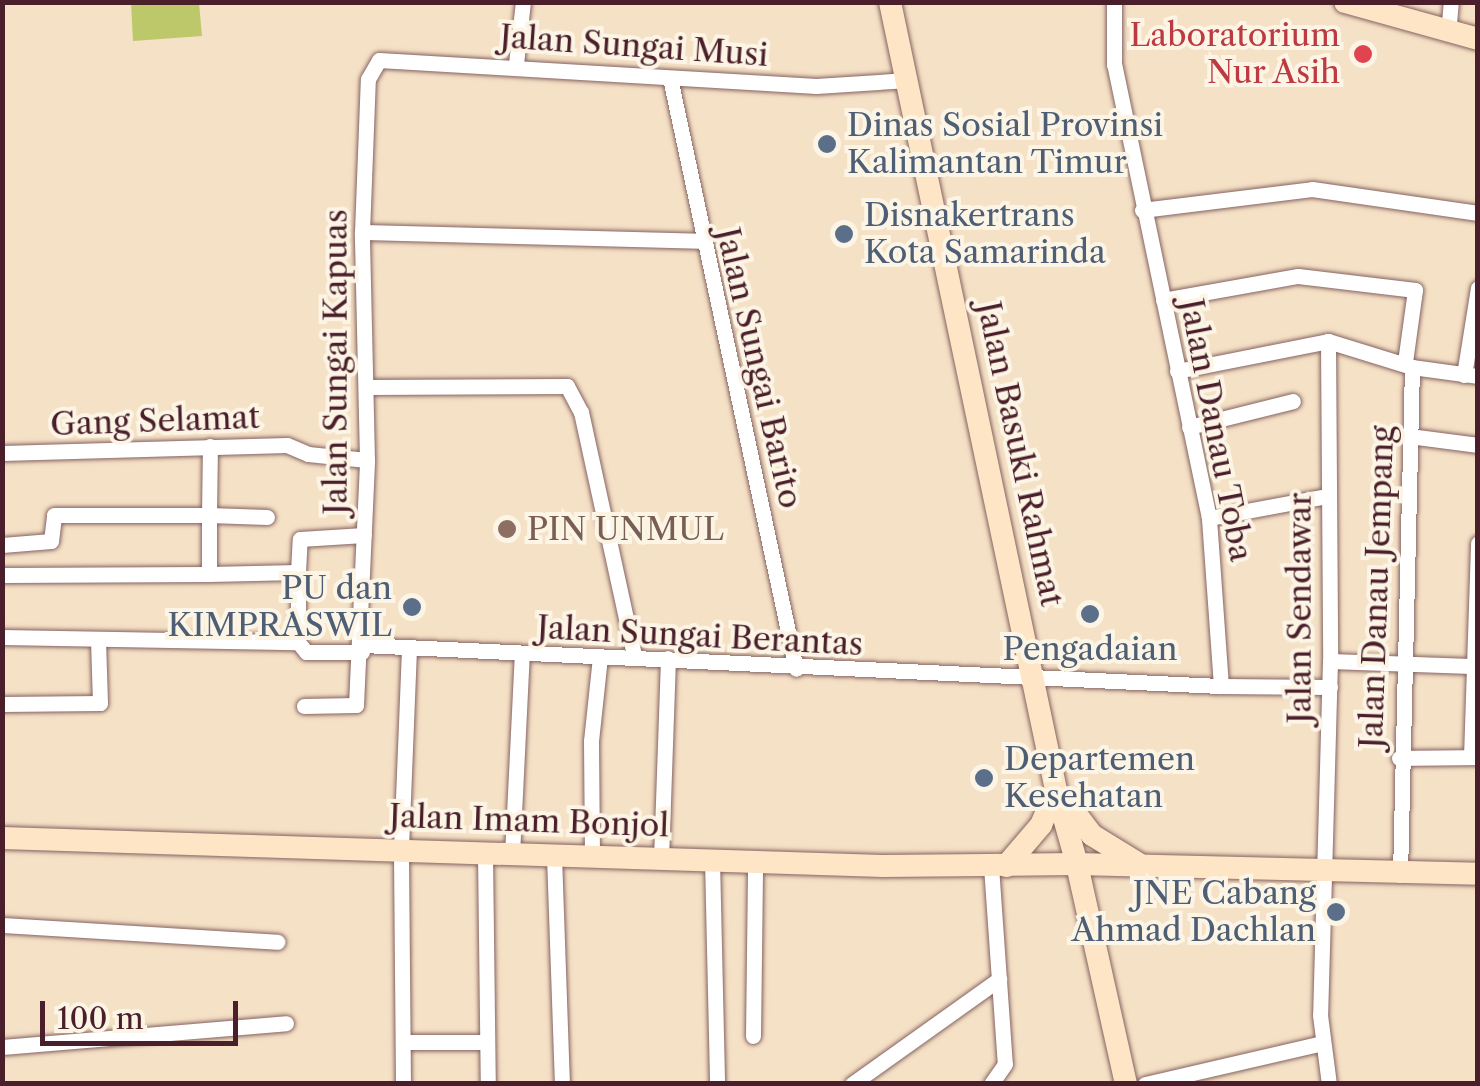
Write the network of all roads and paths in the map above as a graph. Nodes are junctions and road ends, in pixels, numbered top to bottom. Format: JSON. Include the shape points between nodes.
{"nodes":[{"id":1,"x":523,"y":2,"type":"edge"},
{"id":2,"x":893,"y":2,"type":"edge"},
{"id":3,"x":1114,"y":2,"type":"edge"},
{"id":4,"x":1345,"y":2,"type":"edge"},
{"id":5,"x":1398,"y":9,"type":"edge"},
{"id":6,"x":1443,"y":16,"type":"edge"},
{"id":7,"x":1478,"y":27,"type":"edge"},
{"id":8,"x":1478,"y":39,"type":"edge"},
{"id":9,"x":516,"y":64,"type":"junction"},
{"id":10,"x":670,"y":78,"type":"junction"},
{"id":11,"x":368,"y":79,"type":"joint"},
{"id":12,"x":908,"y":80,"type":"junction"},
{"id":13,"x":1142,"y":210,"type":"junction"},
{"id":14,"x":1478,"y":213,"type":"edge"},
{"id":15,"x":362,"y":232,"type":"junction"},
{"id":16,"x":702,"y":242,"type":"junction"},
{"id":17,"x":1478,"y":288,"type":"edge"},
{"id":18,"x":1163,"y":300,"type":"junction"},
{"id":19,"x":1328,"y":341,"type":"junction"},
{"id":20,"x":1408,"y":364,"type":"junction"},
{"id":21,"x":1177,"y":372,"type":"junction"},
{"id":22,"x":1471,"y":375,"type":"edge"},
{"id":23,"x":366,"y":387,"type":"junction"},
{"id":24,"x":1293,"y":400,"type":"dead end"},
{"id":25,"x":1189,"y":427,"type":"junction"},
{"id":26,"x":1410,"y":436,"type":"junction"},
{"id":27,"x":1478,"y":444,"type":"edge"},
{"id":28,"x":210,"y":446,"type":"junction"},
{"id":29,"x":2,"y":452,"type":"edge"},
{"id":30,"x":368,"y":460,"type":"junction"},
{"id":31,"x":1327,"y":496,"type":"junction"},
{"id":32,"x":209,"y":515,"type":"junction"},
{"id":33,"x":266,"y":517,"type":"dead end"},
{"id":34,"x":1210,"y":518,"type":"junction"},
{"id":35,"x":364,"y":534,"type":"junction"},
{"id":36,"x":1478,"y":544,"type":"edge"},
{"id":37,"x":2,"y":545,"type":"edge"},
{"id":38,"x":298,"y":572,"type":"junction"},
{"id":39,"x":209,"y":574,"type":"junction"},
{"id":40,"x":2,"y":575,"type":"edge"},
{"id":41,"x":2,"y":637,"type":"edge"},
{"id":42,"x":98,"y":640,"type":"junction"},
{"id":43,"x":298,"y":642,"type":"junction"},
{"id":44,"x":362,"y":649,"type":"junction"},
{"id":45,"x":409,"y":650,"type":"junction"},
{"id":46,"x":522,"y":654,"type":"junction"},
{"id":47,"x":634,"y":655,"type":"junction"},
{"id":48,"x":600,"y":657,"type":"junction"},
{"id":49,"x":668,"y":658,"type":"junction"},
{"id":50,"x":1330,"y":661,"type":"junction"},
{"id":51,"x":1402,"y":662,"type":"junction"},
{"id":52,"x":1471,"y":666,"type":"junction"},
{"id":53,"x":796,"y":669,"type":"junction"},
{"id":54,"x":1034,"y":676,"type":"junction"},
{"id":55,"x":1220,"y":686,"type":"junction"},
{"id":56,"x":1474,"y":687,"type":"edge"},
{"id":57,"x":1330,"y":688,"type":"junction"},
{"id":58,"x":2,"y":704,"type":"edge"},
{"id":59,"x":304,"y":706,"type":"dead end"},
{"id":60,"x":1474,"y":757,"type":"edge"},
{"id":61,"x":1399,"y":758,"type":"junction"},
{"id":62,"x":1055,"y":786,"type":"junction"},
{"id":63,"x":2,"y":838,"type":"edge"},
{"id":64,"x":401,"y":848,"type":"junction"},
{"id":65,"x":485,"y":854,"type":"junction"},
{"id":66,"x":512,"y":855,"type":"junction"},
{"id":67,"x":554,"y":856,"type":"junction"},
{"id":68,"x":592,"y":856,"type":"junction"},
{"id":69,"x":661,"y":859,"type":"junction"},
{"id":70,"x":712,"y":859,"type":"junction"},
{"id":71,"x":755,"y":860,"type":"junction"},
{"id":72,"x":1077,"y":864,"type":"junction"},
{"id":73,"x":998,"y":866,"type":"junction"},
{"id":74,"x":1146,"y":868,"type":"junction"},
{"id":75,"x":1321,"y":874,"type":"junction"},
{"id":76,"x":1478,"y":874,"type":"edge"},
{"id":77,"x":1400,"y":876,"type":"junction"},
{"id":78,"x":2,"y":925,"type":"edge"},
{"id":79,"x":277,"y":942,"type":"dead end"},
{"id":80,"x":999,"y":979,"type":"junction"},
{"id":81,"x":286,"y":1023,"type":"dead end"},
{"id":82,"x":753,"y":1036,"type":"dead end"},
{"id":83,"x":406,"y":1042,"type":"junction"},
{"id":84,"x":487,"y":1042,"type":"junction"},
{"id":85,"x":1322,"y":1043,"type":"junction"},
{"id":86,"x":2,"y":1047,"type":"edge"},
{"id":87,"x":403,"y":1084,"type":"edge"},
{"id":88,"x":488,"y":1084,"type":"edge"},
{"id":89,"x":562,"y":1084,"type":"edge"},
{"id":90,"x":717,"y":1084,"type":"edge"},
{"id":91,"x":852,"y":1084,"type":"edge"},
{"id":92,"x":991,"y":1084,"type":"edge"},
{"id":93,"x":1126,"y":1084,"type":"edge"},
{"id":94,"x":1145,"y":1084,"type":"edge"},
{"id":95,"x":1329,"y":1084,"type":"edge"}],
"edges":[{"from":1,"to":9,"type":"street"},
{"from":2,"to":12,"type":"street","name":"Jalan Basuki Rahmat"},
{"from":3,"to":13,"type":"street","name":"Jalan Danau Toba","via":[[1114,65]]},
{"from":4,"to":5,"type":"street"},
{"from":5,"to":6,"type":"street"},
{"from":6,"to":7,"type":"street"},
{"from":6,"to":8,"type":"street"},
{"from":9,"to":10,"type":"street","name":"Jalan Sungai Musi"},
{"from":9,"to":11,"type":"street","name":"Jalan Sungai Musi","via":[[389,55]]},
{"from":10,"to":12,"type":"street","name":"Jalan Sungai Musi","via":[[816,86]]},
{"from":10,"to":16,"type":"street","name":"Jalan Sungai Barito"},
{"from":11,"to":15,"type":"street","name":"Jalan Sungai Kapuas"},
{"from":12,"to":54,"type":"street","name":"Jalan Basuki Rahmat"},
{"from":13,"to":14,"type":"street","via":[[1312,190]]},
{"from":13,"to":18,"type":"street","name":"Jalan Danau Toba"},
{"from":15,"to":16,"type":"street"},
{"from":15,"to":23,"type":"street","name":"Jalan Sungai Kapuas"},
{"from":16,"to":53,"type":"street","name":"Jalan Sungai Barito"},
{"from":17,"to":22,"type":"street"},
{"from":18,"to":20,"type":"street","name":"Jalan Danau Jempang","via":[[1298,276],[1415,290]]},
{"from":18,"to":21,"type":"street","name":"Jalan Danau Toba"},
{"from":19,"to":20,"type":"street"},
{"from":19,"to":21,"type":"street"},
{"from":19,"to":31,"type":"street","name":"Jalan Sendawar"},
{"from":20,"to":22,"type":"street"},
{"from":20,"to":26,"type":"street","name":"Jalan Danau Jempang"},
{"from":21,"to":25,"type":"street","name":"Jalan Danau Toba"},
{"from":23,"to":30,"type":"street","name":"Jalan Sungai Kapuas"},
{"from":23,"to":47,"type":"street","via":[[554,381],[567,386],[581,412]]},
{"from":24,"to":25,"type":"street"},
{"from":25,"to":34,"type":"street","name":"Jalan Danau Toba"},
{"from":26,"to":27,"type":"street"},
{"from":26,"to":51,"type":"street","name":"Jalan Danau Jempang"},
{"from":28,"to":29,"type":"street","name":"Gang Selamat"},
{"from":28,"to":30,"type":"street","name":"Gang Selamat","via":[[287,445],[308,454]]},
{"from":28,"to":32,"type":"street"},
{"from":30,"to":35,"type":"street","name":"Jalan Sungai Kapuas"},
{"from":31,"to":34,"type":"street"},
{"from":31,"to":50,"type":"street","name":"Jalan Sendawar"},
{"from":32,"to":33,"type":"street"},
{"from":32,"to":37,"type":"street","via":[[54,515],[52,541]]},
{"from":32,"to":39,"type":"street"},
{"from":34,"to":55,"type":"street","name":"Jalan Danau Toba"},
{"from":35,"to":38,"type":"street","via":[[300,540]]},
{"from":35,"to":44,"type":"street","name":"Jalan Sungai Kapuas"},
{"from":36,"to":52,"type":"street"},
{"from":38,"to":39,"type":"street"},
{"from":38,"to":43,"type":"street"},
{"from":39,"to":40,"type":"street"},
{"from":41,"to":42,"type":"street"},
{"from":42,"to":43,"type":"street"},
{"from":42,"to":58,"type":"street","via":[[100,703]]},
{"from":43,"to":44,"type":"street","name":"Jalan Sungai Berantas","via":[[306,652]]},
{"from":44,"to":45,"type":"street","name":"Jalan Sungai Berantas"},
{"from":44,"to":59,"type":"street","name":"Jalan Sungai Kapuas","via":[[353,708]]},
{"from":45,"to":46,"type":"street","name":"Jalan Sungai Berantas"},
{"from":45,"to":64,"type":"street"},
{"from":46,"to":48,"type":"street","name":"Jalan Sungai Berantas"},
{"from":46,"to":66,"type":"street"},
{"from":47,"to":48,"type":"street","name":"Jalan Sungai Berantas"},
{"from":47,"to":49,"type":"street","name":"Jalan Sungai Berantas"},
{"from":48,"to":68,"type":"street","via":[[591,741]]},
{"from":49,"to":53,"type":"street","name":"Jalan Sungai Berantas"},
{"from":49,"to":69,"type":"street"},
{"from":50,"to":51,"type":"street"},
{"from":50,"to":57,"type":"street","name":"Jalan Sendawar"},
{"from":51,"to":52,"type":"street"},
{"from":51,"to":61,"type":"street","name":"Jalan Danau Jempang"},
{"from":52,"to":56,"type":"street"},
{"from":53,"to":54,"type":"street","name":"Jalan Sungai Berantas"},
{"from":54,"to":55,"type":"street"},
{"from":54,"to":62,"type":"street","name":"Jalan Basuki Rahmat"},
{"from":55,"to":57,"type":"street"},
{"from":56,"to":60,"type":"street"},
{"from":57,"to":75,"type":"street","name":"Jalan Sendawar"},
{"from":60,"to":61,"type":"street"},
{"from":61,"to":77,"type":"street","name":"Jalan Danau Jempang"},
{"from":62,"to":72,"type":"street","name":"Jalan Basuki Rahmat"},
{"from":62,"to":73,"type":"street","via":[[1041,824]]},
{"from":62,"to":74,"type":"street","via":[[1092,835]]},
{"from":63,"to":64,"type":"street","name":"Jalan Imam Bonjol"},
{"from":64,"to":65,"type":"street","name":"Jalan Imam Bonjol"},
{"from":64,"to":83,"type":"street"},
{"from":65,"to":66,"type":"street","name":"Jalan Imam Bonjol"},
{"from":65,"to":84,"type":"street"},
{"from":66,"to":67,"type":"street","name":"Jalan Imam Bonjol"},
{"from":67,"to":68,"type":"street","name":"Jalan Imam Bonjol"},
{"from":67,"to":89,"type":"street"},
{"from":68,"to":69,"type":"street","name":"Jalan Imam Bonjol"},
{"from":69,"to":70,"type":"street","name":"Jalan Imam Bonjol"},
{"from":70,"to":71,"type":"street","name":"Jalan Imam Bonjol"},
{"from":70,"to":90,"type":"street"},
{"from":71,"to":73,"type":"street","name":"Jalan Imam Bonjol"},
{"from":71,"to":82,"type":"street"},
{"from":72,"to":73,"type":"street","name":"Jalan Imam Bonjol"},
{"from":72,"to":74,"type":"street"},
{"from":72,"to":93,"type":"street","name":"Jalan Basuki Rahmat"},
{"from":73,"to":80,"type":"street"},
{"from":74,"to":75,"type":"street"},
{"from":75,"to":77,"type":"street"},
{"from":75,"to":85,"type":"street","name":"Jalan Sendawar"},
{"from":76,"to":77,"type":"street"},
{"from":78,"to":79,"type":"street"},
{"from":80,"to":91,"type":"street"},
{"from":80,"to":92,"type":"street","via":[[1005,1064]]},
{"from":81,"to":86,"type":"street"},
{"from":83,"to":84,"type":"street"},
{"from":83,"to":87,"type":"street"},
{"from":84,"to":88,"type":"street"},
{"from":85,"to":94,"type":"street"},
{"from":85,"to":95,"type":"street","name":"Jalan Sendawar"}]}
